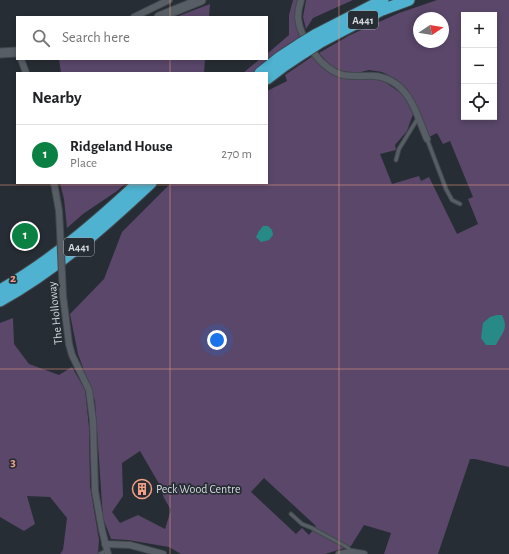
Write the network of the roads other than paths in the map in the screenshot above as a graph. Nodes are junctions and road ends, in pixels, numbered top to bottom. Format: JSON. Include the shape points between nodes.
{"nodes":[{"id":1,"x":169,"y":0,"type":"edge"},
{"id":2,"x":202,"y":0,"type":"edge"},
{"id":3,"x":301,"y":0,"type":"edge"},
{"id":4,"x":383,"y":0,"type":"edge"},
{"id":5,"x":409,"y":0,"type":"edge"},
{"id":6,"x":136,"y":16,"type":"edge"},
{"id":7,"x":162,"y":16,"type":"edge"},
{"id":8,"x":317,"y":39,"type":"junction"},
{"id":9,"x":303,"y":48,"type":"junction"},
{"id":10,"x":0,"y":52,"type":"edge"},
{"id":11,"x":16,"y":52,"type":"edge"},
{"id":12,"x":21,"y":60,"type":"edge"},
{"id":13,"x":26,"y":72,"type":"edge"},
{"id":14,"x":261,"y":72,"type":"edge"},
{"id":15,"x":268,"y":78,"type":"edge"},
{"id":16,"x":418,"y":118,"type":"junction"},
{"id":17,"x":427,"y":139,"type":"joint"},
{"id":18,"x":396,"y":160,"type":"dead end"},
{"id":19,"x":54,"y":184,"type":"edge"},
{"id":20,"x":137,"y":184,"type":"edge"},
{"id":21,"x":150,"y":184,"type":"edge"},
{"id":22,"x":460,"y":204,"type":"dead end"},
{"id":23,"x":0,"y":290,"type":"edge"},
{"id":24,"x":0,"y":301,"type":"edge"},
{"id":25,"x":291,"y":514,"type":"dead end"},
{"id":26,"x":107,"y":549,"type":"edge"},
{"id":27,"x":352,"y":552,"type":"junction"},
{"id":28,"x":100,"y":554,"type":"edge"},
{"id":29,"x":163,"y":554,"type":"edge"},
{"id":30,"x":339,"y":554,"type":"edge"},
{"id":31,"x":364,"y":554,"type":"edge"}],
"edges":[{"from":1,"to":6,"type":"street"},
{"from":2,"to":7,"type":"main road"},
{"from":3,"to":16,"type":"street","via":[[298,19],[302,33],[316,56],[342,75],[378,76],[392,81],[408,97]]},
{"from":4,"to":8,"type":"highway","number":"A441"},
{"from":5,"to":8,"type":"highway","number":"A441"},
{"from":8,"to":9,"type":"highway","number":"A441","bridge":true},
{"from":9,"to":14,"type":"highway","number":"A441","via":[[280,57]]},
{"from":9,"to":15,"type":"highway","number":"A441"},
{"from":10,"to":11,"type":"main road"},
{"from":12,"to":13,"type":"street"},
{"from":16,"to":17,"type":"street"},
{"from":16,"to":18,"type":"lane","via":[[399,149]]},
{"from":17,"to":22,"type":"lane","via":[[448,193],[452,200]]},
{"from":19,"to":26,"type":"street","name":"The Holloway","bridge":true,"via":[[59,211],[68,344],[90,396],[97,510]]},
{"from":20,"to":23,"type":"highway","number":"A441","via":[[61,251]]},
{"from":21,"to":24,"type":"highway","number":"A441","via":[[64,260]]},
{"from":25,"to":27,"type":"lane","via":[[302,524]]},
{"from":26,"to":28,"type":"lane"},
{"from":26,"to":29,"type":"street","via":[[130,545]]},
{"from":27,"to":30,"type":"street"},
{"from":27,"to":31,"type":"street"}]}
